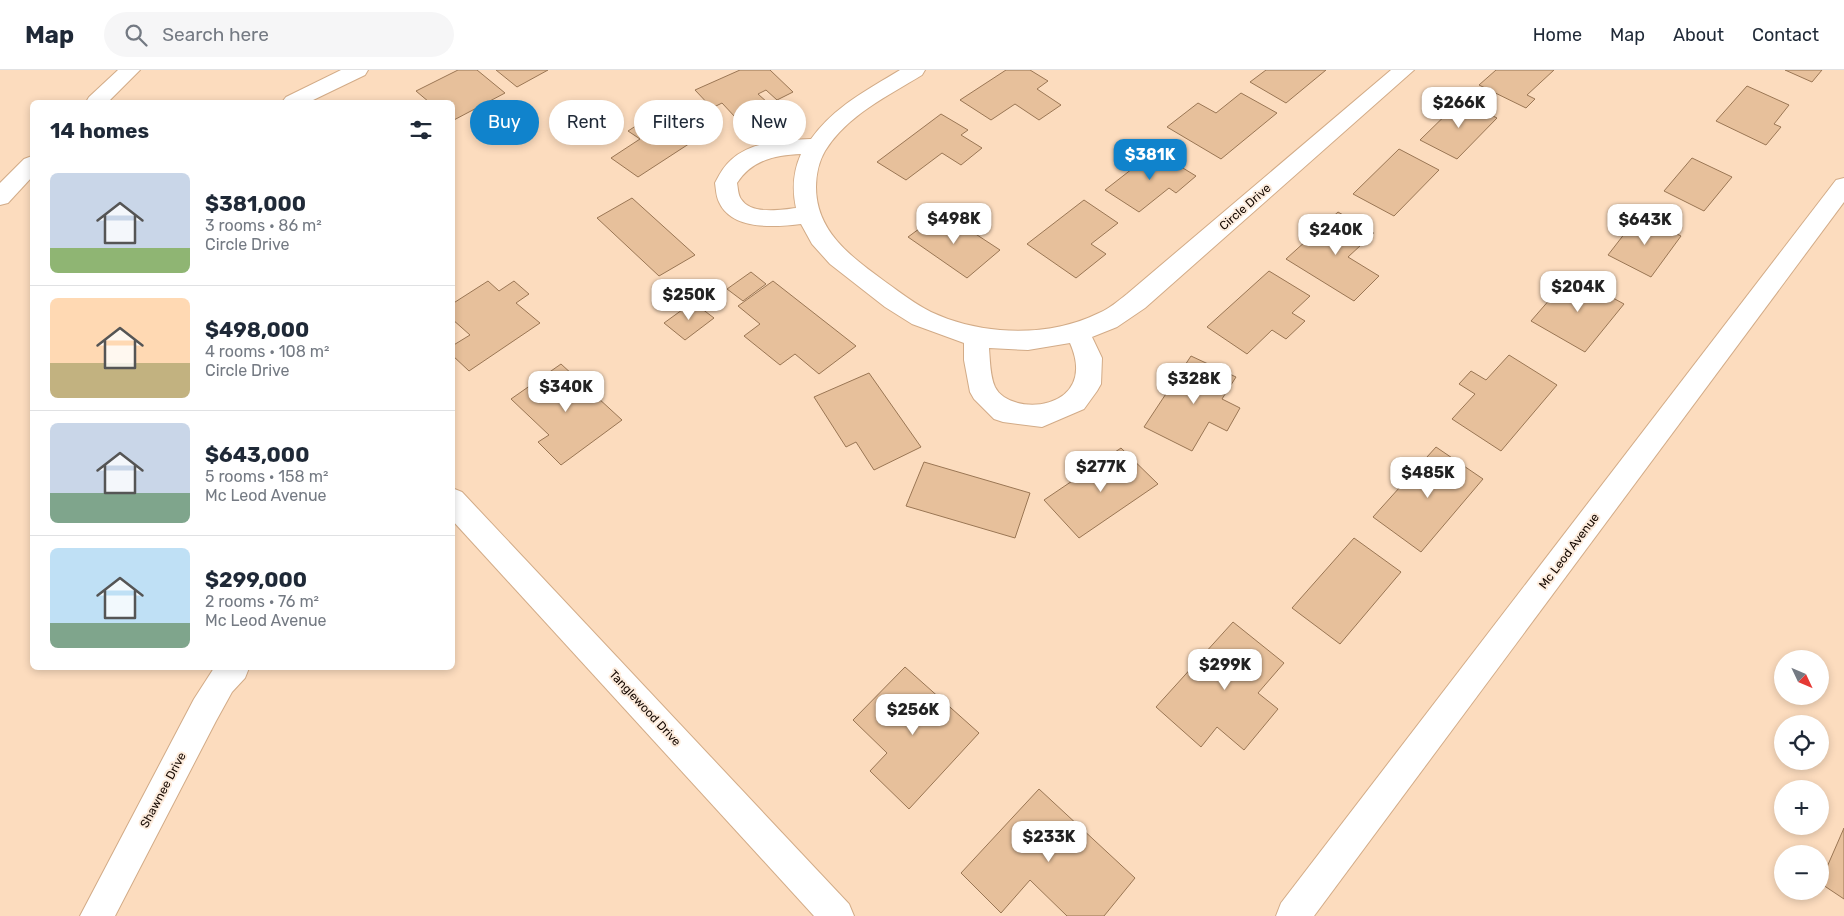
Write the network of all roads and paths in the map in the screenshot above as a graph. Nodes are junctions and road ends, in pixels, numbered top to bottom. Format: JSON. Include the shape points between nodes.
{"nodes":[{"id":1,"x":130,"y":70,"type":"edge"},
{"id":2,"x":358,"y":70,"type":"edge"},
{"id":3,"x":915,"y":70,"type":"edge"},
{"id":4,"x":1404,"y":70,"type":"edge"},
{"id":5,"x":98,"y":100,"type":"edge"},
{"id":6,"x":297,"y":100,"type":"edge"},
{"id":7,"x":816,"y":146,"type":"junction"},
{"id":8,"x":30,"y":166,"type":"edge"},
{"id":9,"x":1844,"y":186,"type":"edge"},
{"id":10,"x":0,"y":197,"type":"edge"},
{"id":11,"x":808,"y":215,"type":"junction"},
{"id":12,"x":1077,"y":332,"type":"junction"},
{"id":13,"x":976,"y":337,"type":"junction"},
{"id":14,"x":455,"y":503,"type":"edge"},
{"id":15,"x":232,"y":670,"type":"edge"},
{"id":16,"x":1294,"y":915,"type":"edge"},
{"id":17,"x":97,"y":916,"type":"edge"},
{"id":18,"x":837,"y":916,"type":"edge"}],
"edges":[{"from":1,"to":5,"type":"street"},
{"from":2,"to":6,"type":"street"},
{"from":3,"to":7,"type":"street","name":"Circle Drive","via":[[846,115]]},
{"from":4,"to":12,"type":"street","name":"Circle Drive","via":[[1136,300],[1110,319]]},
{"from":7,"to":11,"type":"street","name":"Circle Drive","via":[[803,184]]},
{"from":7,"to":11,"type":"street","via":[[762,153],[740,164],[726,183],[730,202],[744,214],[779,219]]},
{"from":8,"to":10,"type":"street"},
{"from":9,"to":16,"type":"street","name":"Mc Leod Avenue"},
{"from":11,"to":13,"type":"street","name":"Circle Drive","via":[[819,237],[839,259],[897,303],[927,321]]},
{"from":12,"to":13,"type":"street","name":"Circle Drive","via":[[1040,339]]},
{"from":12,"to":13,"type":"street","via":[[1089,358],[1088,384],[1075,402],[1042,416],[1003,411],[983,392]]},
{"from":14,"to":18,"type":"street","name":"Tanglewood Drive"},
{"from":15,"to":17,"type":"street","name":"Shawnee Drive","via":[[205,710]]}]}
